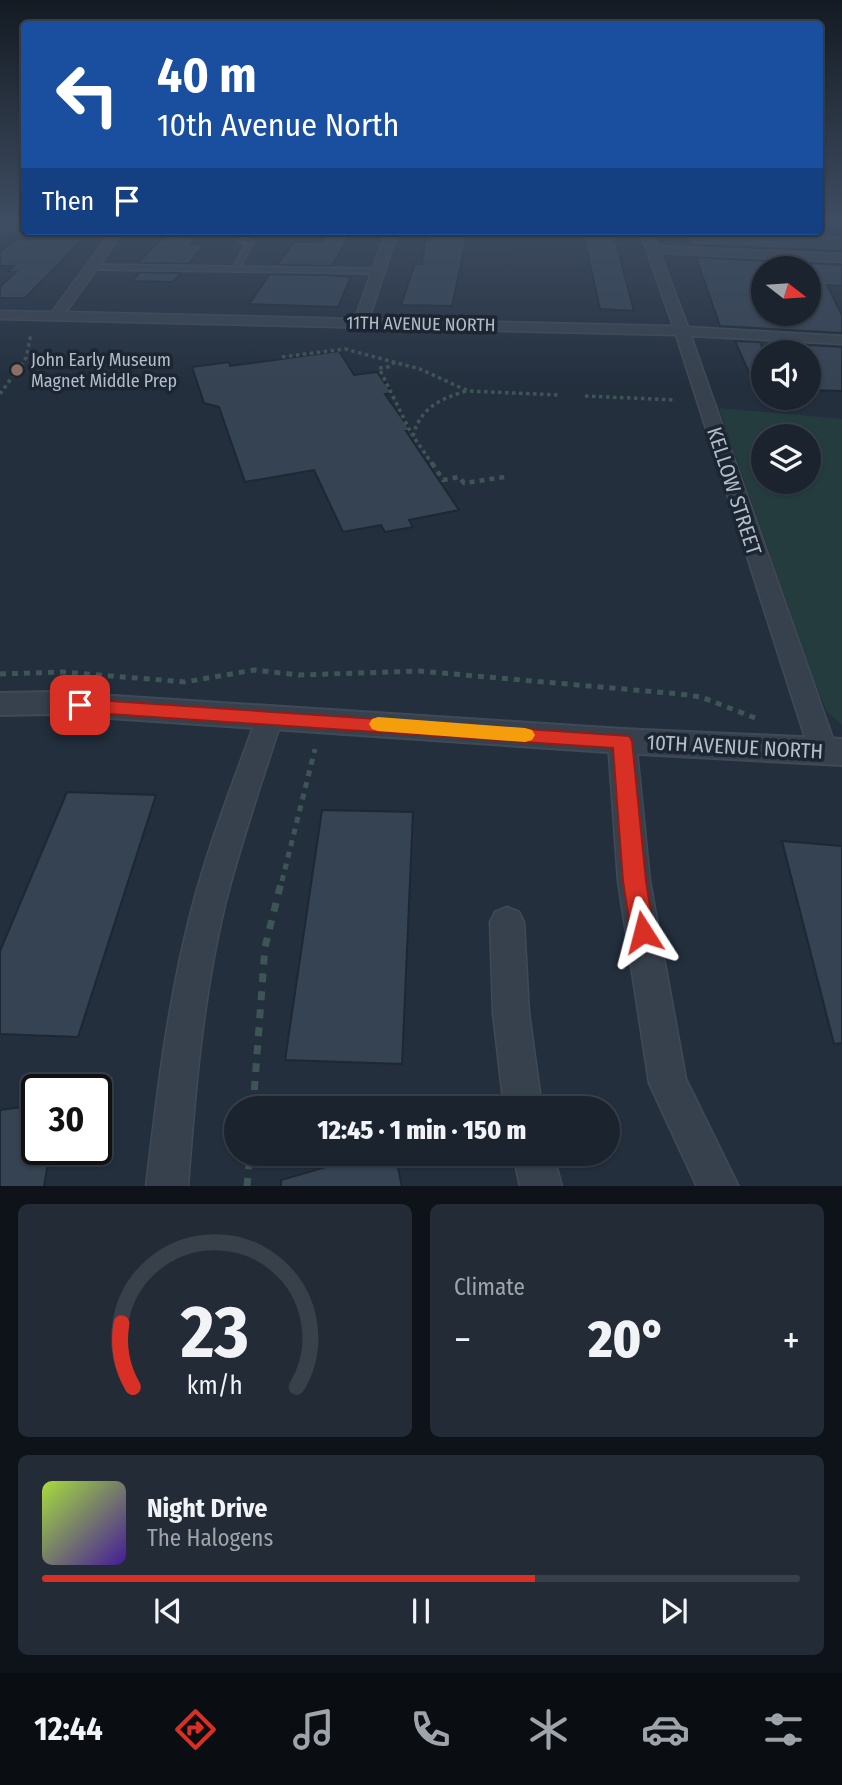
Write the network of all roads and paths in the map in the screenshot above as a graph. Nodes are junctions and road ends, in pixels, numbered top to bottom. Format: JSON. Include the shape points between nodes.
{"nodes":[{"id":1,"x":86,"y":275,"type":"edge"},
{"id":2,"x":377,"y":275,"type":"edge"},
{"id":3,"x":662,"y":275,"type":"edge"},
{"id":4,"x":0,"y":315,"type":"edge"},
{"id":5,"x":31,"y":315,"type":"junction"},
{"id":6,"x":57,"y":315,"type":"junction"},
{"id":7,"x":361,"y":323,"type":"junction"},
{"id":8,"x":682,"y":331,"type":"junction"},
{"id":9,"x":842,"y":340,"type":"edge"},
{"id":10,"x":282,"y":357,"type":"dead end"},
{"id":11,"x":396,"y":362,"type":"junction"},
{"id":12,"x":468,"y":391,"type":"junction"},
{"id":13,"x":0,"y":394,"type":"edge"},
{"id":14,"x":559,"y":396,"type":"dead end"},
{"id":15,"x":585,"y":396,"type":"dead end"},
{"id":16,"x":676,"y":400,"type":"dead end"},
{"id":17,"x":413,"y":436,"type":"junction"},
{"id":18,"x":505,"y":477,"type":"dead end"},
{"id":19,"x":0,"y":674,"type":"edge"},
{"id":20,"x":0,"y":704,"type":"edge"},
{"id":21,"x":270,"y":716,"type":"junction"},
{"id":22,"x":622,"y":741,"type":"junction"},
{"id":23,"x":826,"y":741,"type":"edge"},
{"id":24,"x":315,"y":749,"type":"dead end"},
{"id":25,"x":508,"y":922,"type":"dead end"},
{"id":26,"x":254,"y":1096,"type":"edge"},
{"id":27,"x":521,"y":1096,"type":"edge"},
{"id":28,"x":249,"y":1166,"type":"edge"},
{"id":29,"x":536,"y":1166,"type":"edge"},
{"id":30,"x":167,"y":1186,"type":"edge"},
{"id":31,"x":247,"y":1186,"type":"edge"},
{"id":32,"x":541,"y":1186,"type":"edge"},
{"id":33,"x":719,"y":1186,"type":"edge"}],
"edges":[{"from":1,"to":6,"type":"street"},
{"from":2,"to":7,"type":"street"},
{"from":3,"to":8,"type":"street","name":"KELLOW STREET"},
{"from":4,"to":5,"type":"street","name":"11TH AVENUE NORTH"},
{"from":5,"to":6,"type":"street","name":"11TH AVENUE NORTH"},
{"from":5,"to":13,"type":"path","via":[[26,358]]},
{"from":6,"to":7,"type":"street","name":"11TH AVENUE NORTH"},
{"from":7,"to":8,"type":"street","name":"11TH AVENUE NORTH"},
{"from":8,"to":9,"type":"street","name":"11TH AVENUE NORTH"},
{"from":8,"to":23,"type":"street","name":"KELLOW STREET"},
{"from":10,"to":11,"type":"path","via":[[345,349]]},
{"from":11,"to":12,"type":"path"},
{"from":11,"to":17,"type":"path","via":[[379,368]]},
{"from":12,"to":14,"type":"path"},
{"from":12,"to":17,"type":"path","via":[[427,408],[415,421]]},
{"from":15,"to":16,"type":"path"},
{"from":17,"to":18,"type":"path","via":[[443,480],[459,477],[464,483]]},
{"from":19,"to":23,"type":"path","via":[[63,672],[185,682],[254,670],[299,675],[419,671],[680,694],[717,702]]},
{"from":20,"to":21,"type":"street","name":"10TH AVENUE NORTH"},
{"from":21,"to":22,"type":"street","name":"10TH AVENUE NORTH"},
{"from":21,"to":30,"type":"street","via":[[219,870],[201,941]]},
{"from":22,"to":23,"type":"street","name":"10TH AVENUE NORTH"},
{"from":22,"to":33,"type":"street","via":[[634,881],[668,1083]]},
{"from":24,"to":26,"type":"path","via":[[265,947]]},
{"from":25,"to":27,"type":"street","via":[[511,1013]]},
{"from":28,"to":31,"type":"path"},
{"from":29,"to":32,"type":"street"}]}
